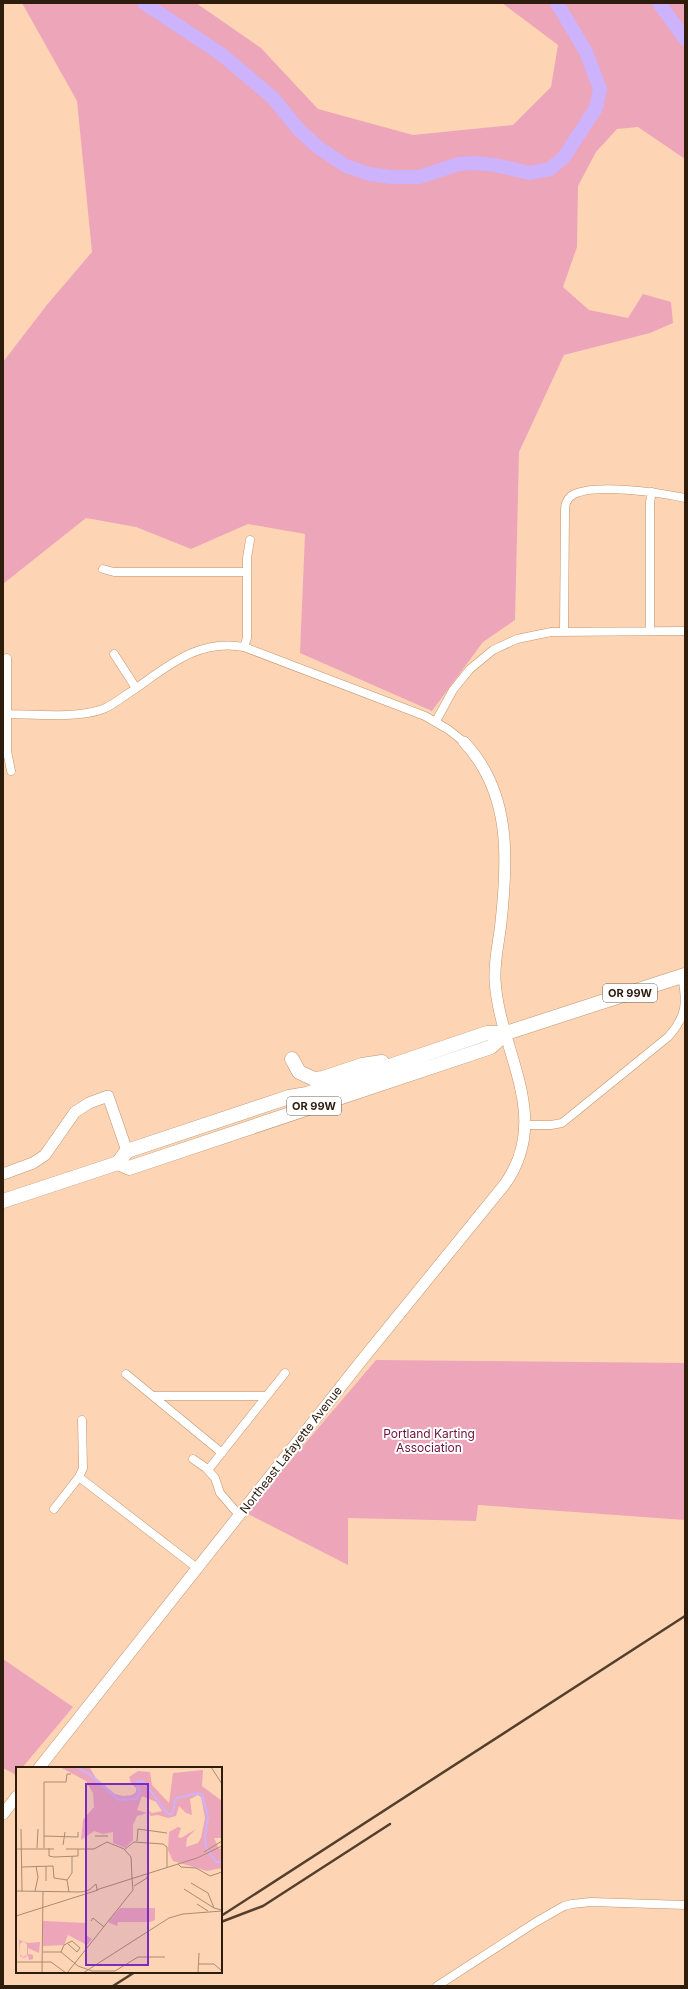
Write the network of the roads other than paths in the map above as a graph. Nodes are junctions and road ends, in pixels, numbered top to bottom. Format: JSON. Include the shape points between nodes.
{"nodes":[{"id":1,"x":652,"y":492,"type":"junction"},
{"id":2,"x":685,"y":498,"type":"edge"},
{"id":3,"x":250,"y":540,"type":"dead end"},
{"id":4,"x":103,"y":569,"type":"dead end"},
{"id":5,"x":247,"y":572,"type":"junction"},
{"id":6,"x":564,"y":631,"type":"junction"},
{"id":7,"x":650,"y":631,"type":"junction"},
{"id":8,"x":685,"y":631,"type":"edge"},
{"id":9,"x":244,"y":647,"type":"junction"},
{"id":10,"x":114,"y":654,"type":"dead end"},
{"id":11,"x":7,"y":658,"type":"dead end"},
{"id":12,"x":136,"y":688,"type":"junction"},
{"id":13,"x":5,"y":714,"type":"edge"},
{"id":14,"x":436,"y":721,"type":"junction"},
{"id":15,"x":464,"y":742,"type":"joint"},
{"id":16,"x":11,"y":771,"type":"dead end"},
{"id":17,"x":683,"y":976,"type":"edge"},
{"id":18,"x":506,"y":1033,"type":"junction"},
{"id":19,"x":292,"y":1059,"type":"dead end"},
{"id":20,"x":406,"y":1060,"type":"junction"},
{"id":21,"x":388,"y":1066,"type":"junction"},
{"id":22,"x":289,"y":1097,"type":"junction"},
{"id":23,"x":300,"y":1111,"type":"junction"},
{"id":24,"x":526,"y":1125,"type":"junction"},
{"id":25,"x":236,"y":1132,"type":"junction"},
{"id":26,"x":127,"y":1151,"type":"junction"},
{"id":27,"x":118,"y":1163,"type":"junction"},
{"id":28,"x":3,"y":1174,"type":"edge"},
{"id":29,"x":3,"y":1201,"type":"edge"},
{"id":30,"x":285,"y":1373,"type":"dead end"},
{"id":31,"x":126,"y":1374,"type":"dead end"},
{"id":32,"x":153,"y":1396,"type":"junction"},
{"id":33,"x":266,"y":1396,"type":"junction"},
{"id":34,"x":82,"y":1420,"type":"dead end"},
{"id":35,"x":222,"y":1453,"type":"junction"},
{"id":36,"x":193,"y":1459,"type":"dead end"},
{"id":37,"x":208,"y":1470,"type":"junction"},
{"id":38,"x":79,"y":1477,"type":"junction"},
{"id":39,"x":54,"y":1509,"type":"dead end"},
{"id":40,"x":239,"y":1515,"type":"junction"},
{"id":41,"x":197,"y":1568,"type":"junction"},
{"id":42,"x":40,"y":1767,"type":"edge"},
{"id":43,"x":16,"y":1797,"type":"edge"},
{"id":44,"x":3,"y":1814,"type":"edge"},
{"id":45,"x":685,"y":1905,"type":"edge"},
{"id":46,"x":437,"y":1986,"type":"edge"}],
"edges":[{"from":1,"to":2,"type":"street"},
{"from":1,"to":6,"type":"street","via":[[588,491],[577,493],[566,502]]},
{"from":1,"to":7,"type":"street"},
{"from":3,"to":5,"type":"street"},
{"from":4,"to":5,"type":"street","via":[[114,572]]},
{"from":5,"to":9,"type":"street","via":[[247,638]]},
{"from":6,"to":7,"type":"street"},
{"from":6,"to":14,"type":"street","via":[[523,638],[493,650],[470,669],[453,690]]},
{"from":7,"to":8,"type":"street"},
{"from":9,"to":12,"type":"street","via":[[212,645],[195,650]]},
{"from":9,"to":14,"type":"street"},
{"from":10,"to":12,"type":"street"},
{"from":11,"to":13,"type":"street"},
{"from":12,"to":13,"type":"street","via":[[112,705],[93,712]]},
{"from":13,"to":16,"type":"street"},
{"from":14,"to":15,"type":"street"},
{"from":15,"to":18,"type":"main road","name":"Northeast Lafayette Avenue","via":[[475,754],[491,780],[503,824],[504,895],[495,974]]},
{"from":17,"to":18,"type":"highway","number":"OR 99W"},
{"from":17,"to":24,"type":"street","via":[[684,1014],[668,1037],[562,1123]]},
{"from":18,"to":20,"type":"highway","number":"OR 99W","via":[[487,1033]]},
{"from":18,"to":23,"type":"highway","number":"OR 99W","via":[[491,1047]]},
{"from":18,"to":24,"type":"main road","name":"Northeast Lafayette Avenue","via":[[520,1087]]},
{"from":19,"to":20,"type":"highway","via":[[300,1072],[314,1079],[370,1063]]},
{"from":20,"to":21,"type":"highway","number":"OR 99W"},
{"from":21,"to":22,"type":"highway","number":"OR 99W","via":[[307,1094]]},
{"from":21,"to":23,"type":"highway","via":[[375,1077],[312,1098],[302,1105]]},
{"from":22,"to":25,"type":"highway","via":[[281,1109],[252,1118]]},
{"from":22,"to":26,"type":"highway","number":"OR 99W"},
{"from":23,"to":25,"type":"highway","number":"OR 99W"},
{"from":24,"to":40,"type":"main road","name":"Northeast Lafayette Avenue","via":[[521,1156],[505,1184]]},
{"from":25,"to":27,"type":"highway","number":"OR 99W","via":[[129,1168]]},
{"from":26,"to":27,"type":"highway"},
{"from":26,"to":28,"type":"main road","via":[[108,1096],[75,1112],[45,1155]]},
{"from":27,"to":29,"type":"highway","number":"OR 99W"},
{"from":30,"to":33,"type":"street"},
{"from":31,"to":32,"type":"street"},
{"from":32,"to":33,"type":"street"},
{"from":32,"to":35,"type":"street"},
{"from":33,"to":35,"type":"street"},
{"from":34,"to":38,"type":"street","via":[[83,1468]]},
{"from":35,"to":37,"type":"street"},
{"from":36,"to":37,"type":"street"},
{"from":37,"to":40,"type":"street","via":[[215,1478],[220,1493]]},
{"from":38,"to":39,"type":"street"},
{"from":38,"to":41,"type":"street"},
{"from":40,"to":41,"type":"main road","name":"Northeast Lafayette Avenue"},
{"from":41,"to":42,"type":"main road","name":"Northeast Lafayette Avenue"},
{"from":43,"to":44,"type":"main road"},
{"from":45,"to":46,"type":"street","via":[[591,1902],[568,1905],[551,1912]]}]}
